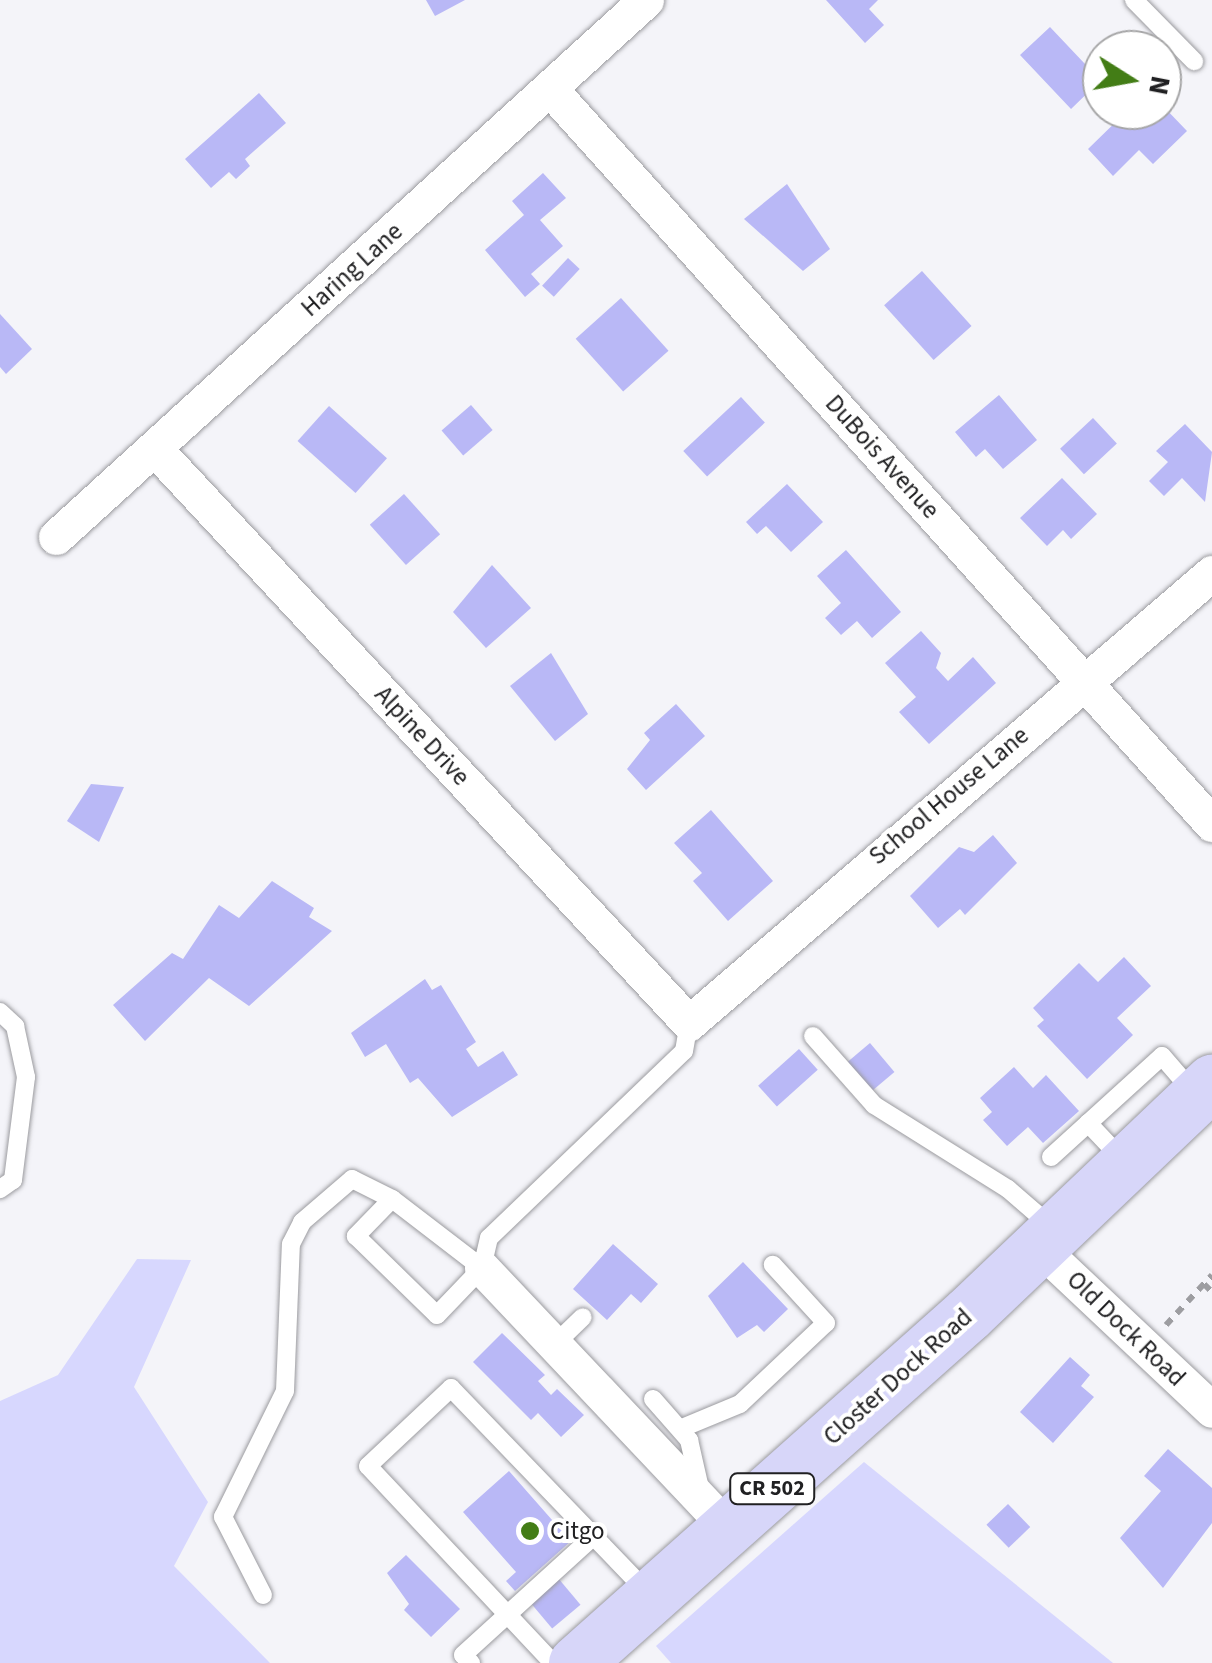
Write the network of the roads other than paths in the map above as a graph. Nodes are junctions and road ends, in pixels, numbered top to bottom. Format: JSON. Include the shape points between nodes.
{"nodes":[{"id":1,"x":646,"y":0,"type":"edge"},
{"id":2,"x":1134,"y":0,"type":"edge"},
{"id":3,"x":618,"y":14,"type":"edge"},
{"id":4,"x":1194,"y":61,"type":"dead end"},
{"id":5,"x":551,"y":90,"type":"junction"},
{"id":6,"x":155,"y":449,"type":"junction"},
{"id":7,"x":56,"y":537,"type":"dead end"},
{"id":8,"x":1212,"y":573,"type":"edge"},
{"id":9,"x":1084,"y":682,"type":"junction"},
{"id":10,"x":1212,"y":824,"type":"edge"},
{"id":11,"x":0,"y":1012,"type":"edge"},
{"id":12,"x":689,"y":1023,"type":"junction"},
{"id":13,"x":814,"y":1036,"type":"dead end"},
{"id":14,"x":1205,"y":1090,"type":"edge"},
{"id":15,"x":1088,"y":1122,"type":"junction"},
{"id":16,"x":1051,"y":1157,"type":"dead end"},
{"id":17,"x":1127,"y":1165,"type":"junction"},
{"id":18,"x":0,"y":1190,"type":"edge"},
{"id":19,"x":392,"y":1198,"type":"junction"},
{"id":20,"x":1049,"y":1240,"type":"junction"},
{"id":21,"x":773,"y":1265,"type":"dead end"},
{"id":22,"x":482,"y":1268,"type":"junction"},
{"id":23,"x":582,"y":1317,"type":"dead end"},
{"id":24,"x":556,"y":1344,"type":"junction"},
{"id":25,"x":653,"y":1398,"type":"dead end"},
{"id":26,"x":1212,"y":1410,"type":"edge"},
{"id":27,"x":682,"y":1428,"type":"junction"},
{"id":28,"x":714,"y":1510,"type":"junction"},
{"id":29,"x":594,"y":1536,"type":"junction"},
{"id":30,"x":263,"y":1594,"type":"dead end"},
{"id":31,"x":651,"y":1596,"type":"junction"},
{"id":32,"x":507,"y":1614,"type":"junction"},
{"id":33,"x":471,"y":1663,"type":"edge"},
{"id":34,"x":552,"y":1663,"type":"edge"},
{"id":35,"x":576,"y":1663,"type":"edge"}],
"edges":[{"from":1,"to":3,"type":"street","name":"Haring Lane"},
{"from":2,"to":4,"type":"lane"},
{"from":3,"to":5,"type":"street","name":"Haring Lane"},
{"from":5,"to":6,"type":"street","name":"Haring Lane"},
{"from":5,"to":9,"type":"street","name":"DuBois Avenue"},
{"from":6,"to":7,"type":"street","name":"Haring Lane"},
{"from":6,"to":12,"type":"street","name":"Alpine Drive"},
{"from":8,"to":9,"type":"street","name":"School House Lane"},
{"from":9,"to":10,"type":"street","name":"DuBois Avenue"},
{"from":9,"to":12,"type":"street","name":"School House Lane"},
{"from":11,"to":18,"type":"lane","via":[[15,1026],[26,1077],[13,1180]]},
{"from":12,"to":22,"type":"lane","via":[[684,1051],[489,1238]]},
{"from":13,"to":20,"type":"lane","via":[[874,1105],[1008,1189]]},
{"from":14,"to":15,"type":"lane","via":[[1162,1056]]},
{"from":14,"to":17,"type":"main road","name":"Closter Dock Road","number":"CR 502"},
{"from":15,"to":16,"type":"lane"},
{"from":15,"to":17,"type":"lane"},
{"from":17,"to":20,"type":"main road","name":"Closter Dock Road","number":"CR 502"},
{"from":19,"to":22,"type":"lane"},
{"from":19,"to":22,"type":"lane","via":[[356,1236],[436,1315]]},
{"from":19,"to":30,"type":"lane","via":[[352,1180],[302,1222],[291,1244],[284,1268],[286,1391],[271,1433],[222,1517]]},
{"from":20,"to":26,"type":"street","name":"Old Dock Road","via":[[1144,1349]]},
{"from":20,"to":28,"type":"main road","name":"Closter Dock Road","number":"CR 502"},
{"from":21,"to":27,"type":"lane","via":[[826,1323],[740,1404]]},
{"from":22,"to":24,"type":"street"},
{"from":23,"to":24,"type":"lane"},
{"from":24,"to":28,"type":"street"},
{"from":25,"to":27,"type":"lane"},
{"from":27,"to":28,"type":"lane"},
{"from":28,"to":31,"type":"main road","name":"Closter Dock Road","number":"CR 502"},
{"from":29,"to":31,"type":"lane"},
{"from":29,"to":32,"type":"lane"},
{"from":29,"to":32,"type":"lane","via":[[451,1388],[368,1466]]},
{"from":31,"to":35,"type":"main road","name":"Closter Dock Road","number":"CR 502"},
{"from":32,"to":33,"type":"lane","via":[[464,1654]]},
{"from":32,"to":34,"type":"lane"}]}
